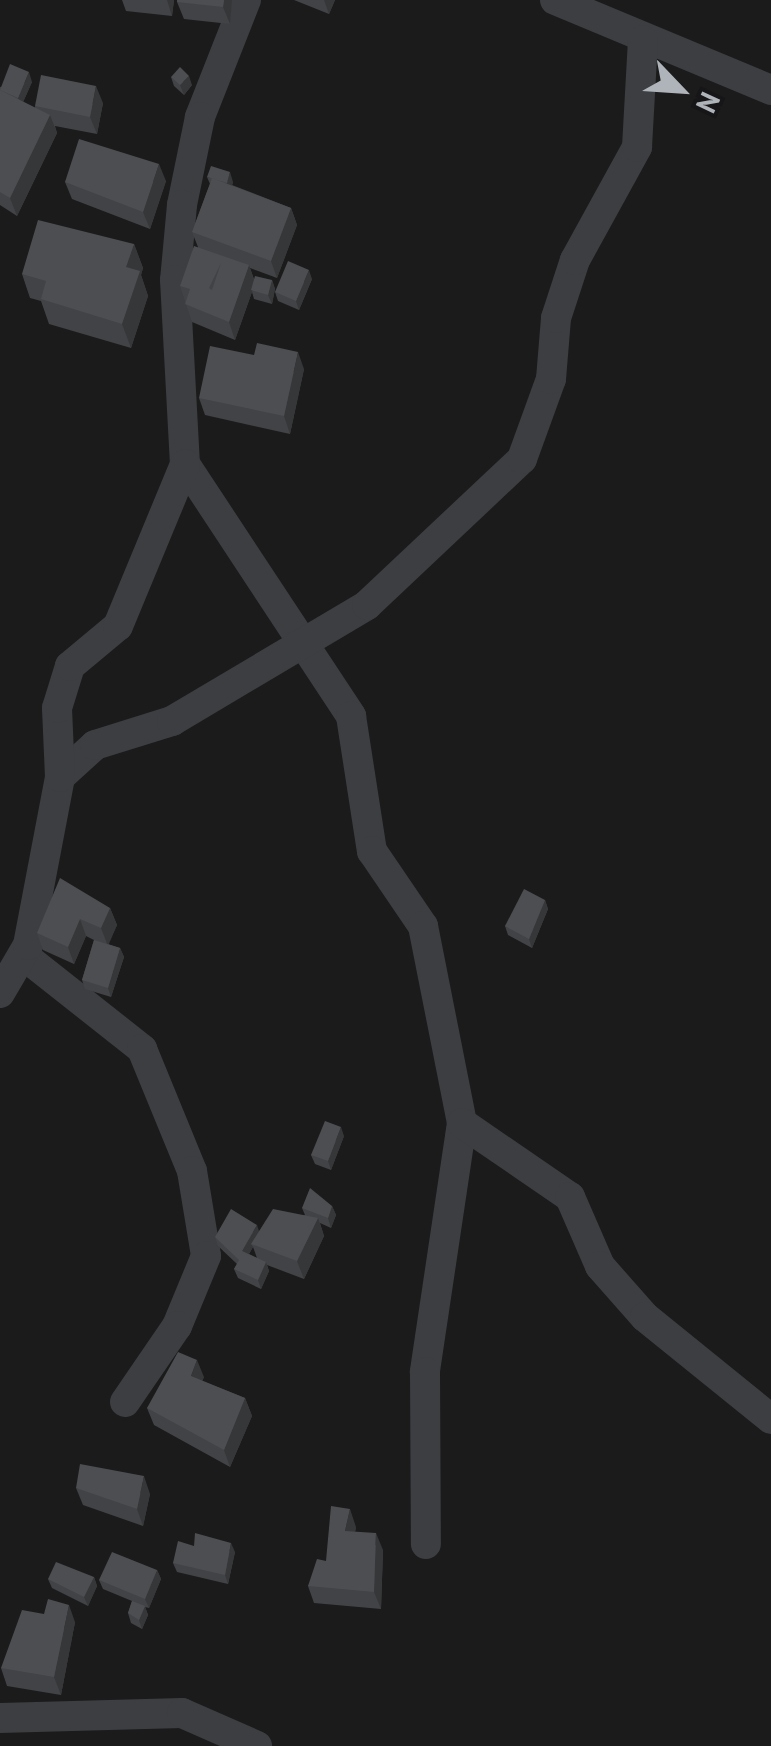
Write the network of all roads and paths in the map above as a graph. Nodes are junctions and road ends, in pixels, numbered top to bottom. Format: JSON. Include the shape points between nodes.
{"nodes":[{"id":1,"x":246,"y":0,"type":"edge"},
{"id":2,"x":555,"y":0,"type":"edge"},
{"id":3,"x":643,"y":40,"type":"junction"},
{"id":4,"x":771,"y":90,"type":"edge"},
{"id":5,"x":185,"y":464,"type":"junction"},
{"id":6,"x":301,"y":642,"type":"junction"},
{"id":7,"x":60,"y":777,"type":"junction"},
{"id":8,"x":24,"y":954,"type":"junction"},
{"id":9,"x":0,"y":993,"type":"edge"},
{"id":10,"x":462,"y":1122,"type":"junction"},
{"id":11,"x":125,"y":1402,"type":"dead end"},
{"id":12,"x":771,"y":1419,"type":"edge"},
{"id":13,"x":426,"y":1544,"type":"dead end"},
{"id":14,"x":0,"y":1718,"type":"edge"},
{"id":15,"x":257,"y":1746,"type":"edge"}],
"edges":[{"from":1,"to":5,"type":"street","via":[[200,117],[182,204],[175,280]]},
{"from":2,"to":3,"type":"street"},
{"from":3,"to":4,"type":"street"},
{"from":3,"to":6,"type":"street","via":[[637,147],[575,260],[556,318],[551,379],[522,459],[367,605]]},
{"from":5,"to":6,"type":"street"},
{"from":5,"to":7,"type":"street","via":[[118,626],[70,666],[57,708]]},
{"from":6,"to":7,"type":"street","via":[[172,721],[95,746]]},
{"from":6,"to":10,"type":"street","via":[[351,716],[372,851],[423,926]]},
{"from":7,"to":8,"type":"street"},
{"from":8,"to":9,"type":"street"},
{"from":8,"to":11,"type":"street","via":[[142,1048],[192,1171],[206,1256],[177,1326]]},
{"from":10,"to":12,"type":"street","via":[[570,1197],[600,1266],[645,1317]]},
{"from":10,"to":13,"type":"street","via":[[425,1372]]},
{"from":14,"to":15,"type":"street","via":[[182,1712]]}]}
